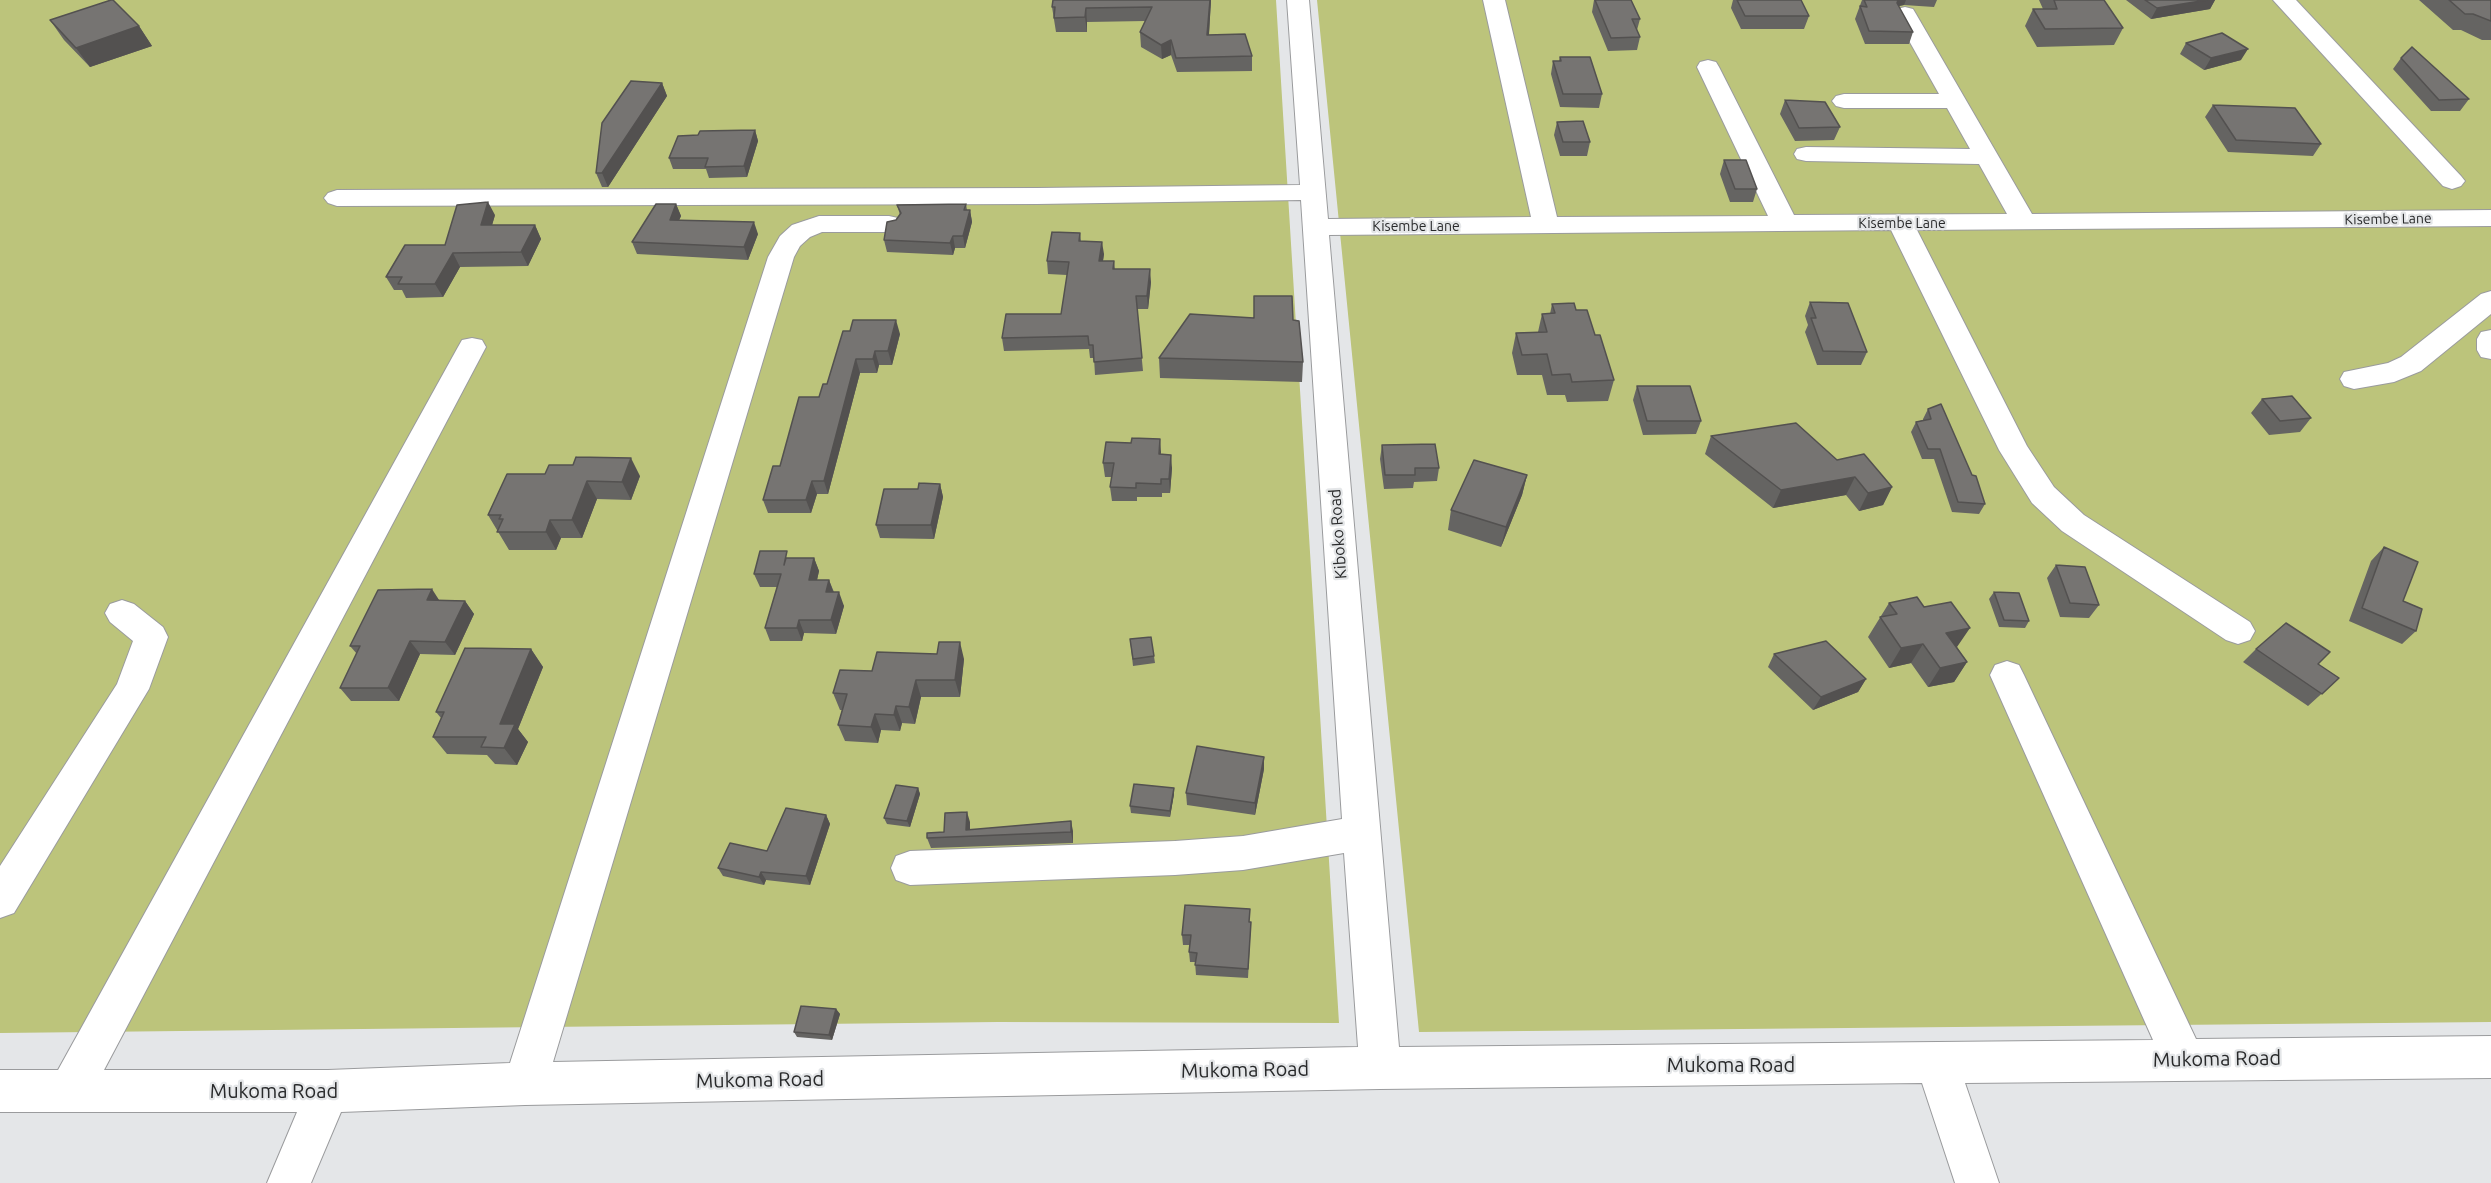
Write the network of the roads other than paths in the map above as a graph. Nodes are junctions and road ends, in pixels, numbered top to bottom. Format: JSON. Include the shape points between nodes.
{"nodes":[{"id":1,"x":1298,"y":0,"type":"edge"},
{"id":2,"x":1494,"y":0,"type":"edge"},
{"id":3,"x":2284,"y":0,"type":"edge"},
{"id":4,"x":1905,"y":14,"type":"edge"},
{"id":5,"x":1708,"y":67,"type":"dead end"},
{"id":6,"x":1844,"y":101,"type":"dead end"},
{"id":7,"x":1955,"y":101,"type":"junction"},
{"id":8,"x":1806,"y":154,"type":"dead end"},
{"id":9,"x":1987,"y":157,"type":"junction"},
{"id":10,"x":2452,"y":181,"type":"dead end"},
{"id":11,"x":1311,"y":192,"type":"junction"},
{"id":12,"x":337,"y":198,"type":"dead end"},
{"id":13,"x":2491,"y":218,"type":"edge"},
{"id":14,"x":1900,"y":222,"type":"junction"},
{"id":15,"x":2025,"y":223,"type":"junction"},
{"id":16,"x":889,"y":224,"type":"edge"},
{"id":17,"x":1785,"y":224,"type":"junction"},
{"id":18,"x":1545,"y":225,"type":"junction"},
{"id":19,"x":1314,"y":226,"type":"junction"},
{"id":20,"x":2491,"y":300,"type":"edge"},
{"id":21,"x":2491,"y":339,"type":"edge"},
{"id":22,"x":472,"y":347,"type":"dead end"},
{"id":23,"x":2491,"y":350,"type":"edge"},
{"id":24,"x":2354,"y":379,"type":"dead end"},
{"id":25,"x":122,"y":613,"type":"dead end"},
{"id":26,"x":2238,"y":630,"type":"dead end"},
{"id":27,"x":2007,"y":675,"type":"dead end"},
{"id":28,"x":1361,"y":833,"type":"junction"},
{"id":29,"x":910,"y":868,"type":"dead end"},
{"id":30,"x":0,"y":900,"type":"edge"},
{"id":31,"x":2491,"y":1057,"type":"edge"},
{"id":32,"x":2184,"y":1060,"type":"junction"},
{"id":33,"x":1937,"y":1064,"type":"junction"},
{"id":34,"x":1380,"y":1068,"type":"junction"},
{"id":35,"x":525,"y":1084,"type":"junction"},
{"id":36,"x":0,"y":1091,"type":"edge"},
{"id":37,"x":70,"y":1091,"type":"junction"},
{"id":38,"x":328,"y":1091,"type":"junction"},
{"id":39,"x":290,"y":1183,"type":"edge"},
{"id":40,"x":1977,"y":1183,"type":"edge"}],
"edges":[{"from":1,"to":11,"type":"street","name":"Kiboko Road"},
{"from":2,"to":18,"type":"street"},
{"from":3,"to":10,"type":"street"},
{"from":4,"to":7,"type":"street"},
{"from":5,"to":17,"type":"street"},
{"from":6,"to":7,"type":"street"},
{"from":7,"to":9,"type":"street"},
{"from":8,"to":9,"type":"street"},
{"from":9,"to":15,"type":"street"},
{"from":11,"to":12,"type":"street"},
{"from":11,"to":19,"type":"street","name":"Kiboko Road"},
{"from":13,"to":15,"type":"street","name":"Kisembe Lane"},
{"from":14,"to":15,"type":"street","name":"Kisembe Lane"},
{"from":14,"to":17,"type":"street","name":"Kisembe Lane"},
{"from":14,"to":26,"type":"street","via":[[2014,450],[2043,495],[2073,524]]},
{"from":16,"to":35,"type":"street","via":[[819,224],[801,231],[781,257]]},
{"from":17,"to":18,"type":"street","name":"Kisembe Lane"},
{"from":18,"to":19,"type":"street","name":"Kisembe Lane"},
{"from":19,"to":28,"type":"street","name":"Kiboko Road"},
{"from":20,"to":24,"type":"street","via":[[2411,364],[2394,372]]},
{"from":21,"to":23,"type":"street"},
{"from":22,"to":37,"type":"street"},
{"from":25,"to":30,"type":"street","via":[[151,637],[132,689]]},
{"from":27,"to":32,"type":"street"},
{"from":28,"to":29,"type":"street","via":[[1231,854]]},
{"from":28,"to":34,"type":"street","name":"Kiboko Road"},
{"from":31,"to":32,"type":"street","name":"Mukoma Road"},
{"from":32,"to":33,"type":"street","name":"Mukoma Road"},
{"from":33,"to":34,"type":"street","name":"Mukoma Road"},
{"from":33,"to":40,"type":"street"},
{"from":34,"to":35,"type":"street","name":"Mukoma Road"},
{"from":35,"to":38,"type":"street","name":"Mukoma Road"},
{"from":36,"to":37,"type":"street","name":"Mukoma Road"},
{"from":37,"to":38,"type":"street","name":"Mukoma Road"},
{"from":38,"to":39,"type":"street"}]}
